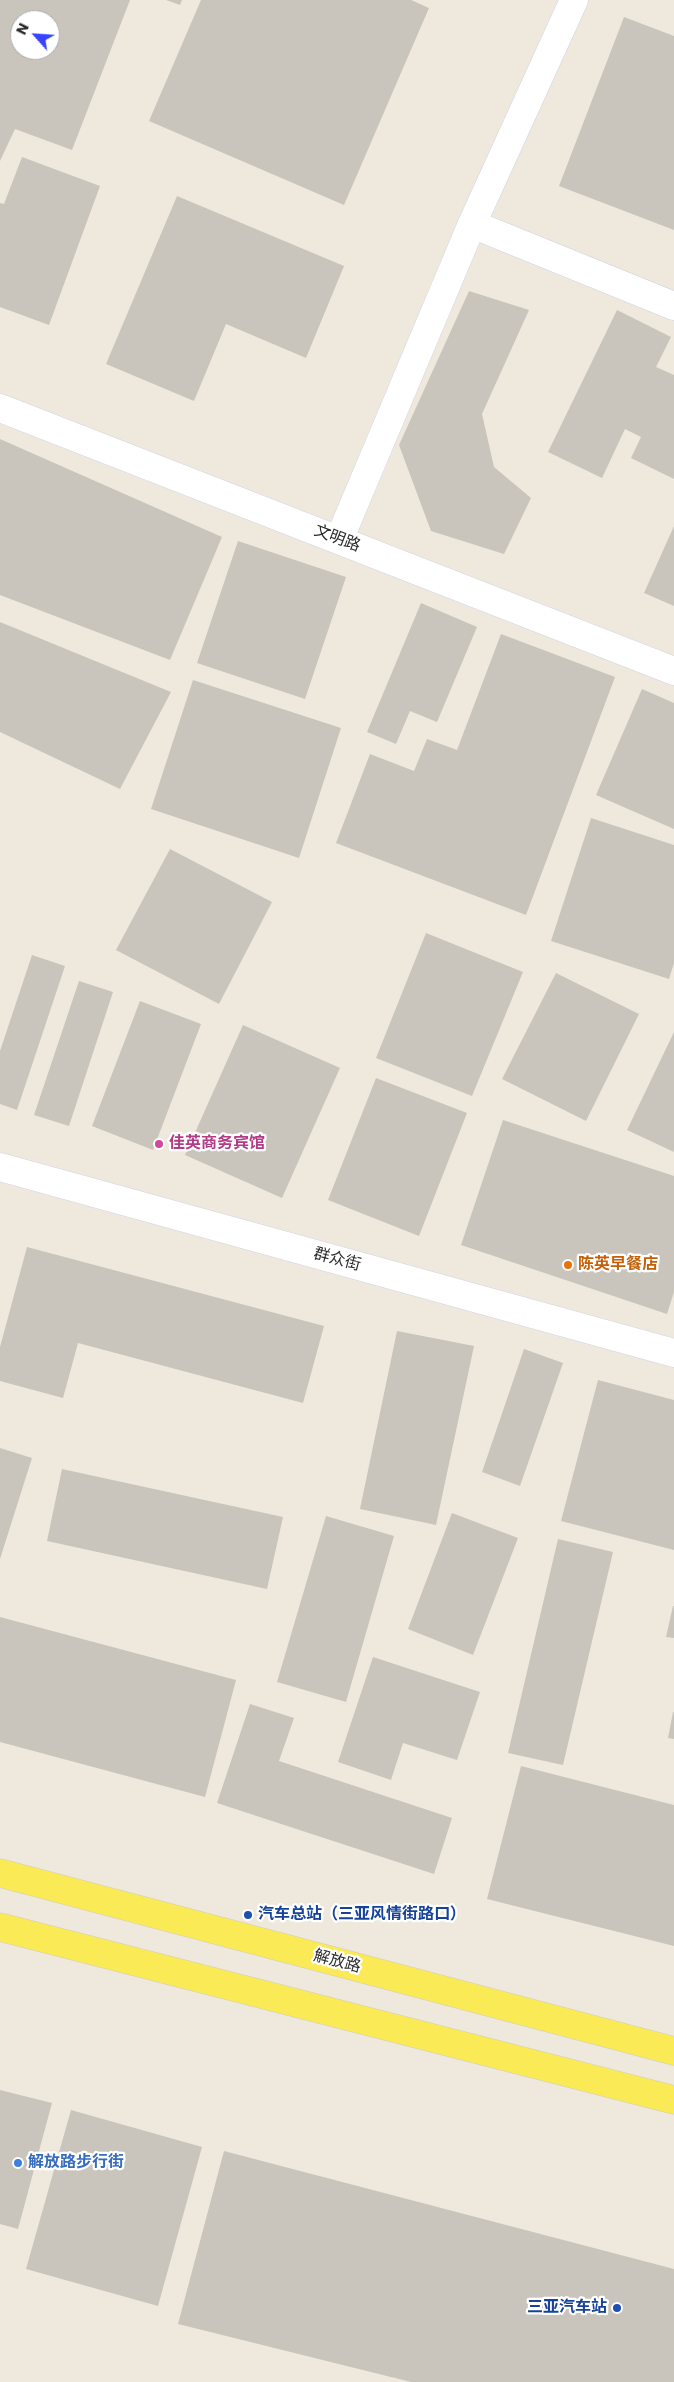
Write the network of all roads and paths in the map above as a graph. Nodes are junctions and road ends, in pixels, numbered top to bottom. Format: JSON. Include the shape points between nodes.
{"nodes":[{"id":1,"x":574,"y":0,"type":"edge"},
{"id":2,"x":472,"y":224,"type":"junction"},
{"id":3,"x":674,"y":306,"type":"edge"},
{"id":4,"x":0,"y":408,"type":"edge"},
{"id":5,"x":338,"y":540,"type":"junction"},
{"id":6,"x":674,"y":671,"type":"edge"},
{"id":7,"x":0,"y":1168,"type":"edge"},
{"id":8,"x":674,"y":1353,"type":"edge"},
{"id":9,"x":0,"y":1873,"type":"edge"},
{"id":10,"x":0,"y":1927,"type":"edge"},
{"id":11,"x":674,"y":2051,"type":"edge"},
{"id":12,"x":674,"y":2100,"type":"edge"}],
"edges":[{"from":1,"to":2,"type":"street"},
{"from":2,"to":3,"type":"street"},
{"from":2,"to":5,"type":"street"},
{"from":4,"to":5,"type":"street","name":"文明路"},
{"from":5,"to":6,"type":"street","name":"文明路"},
{"from":7,"to":8,"type":"street","name":"群众街"},
{"from":9,"to":11,"type":"main road","name":"解放路"},
{"from":10,"to":12,"type":"main road"}]}
